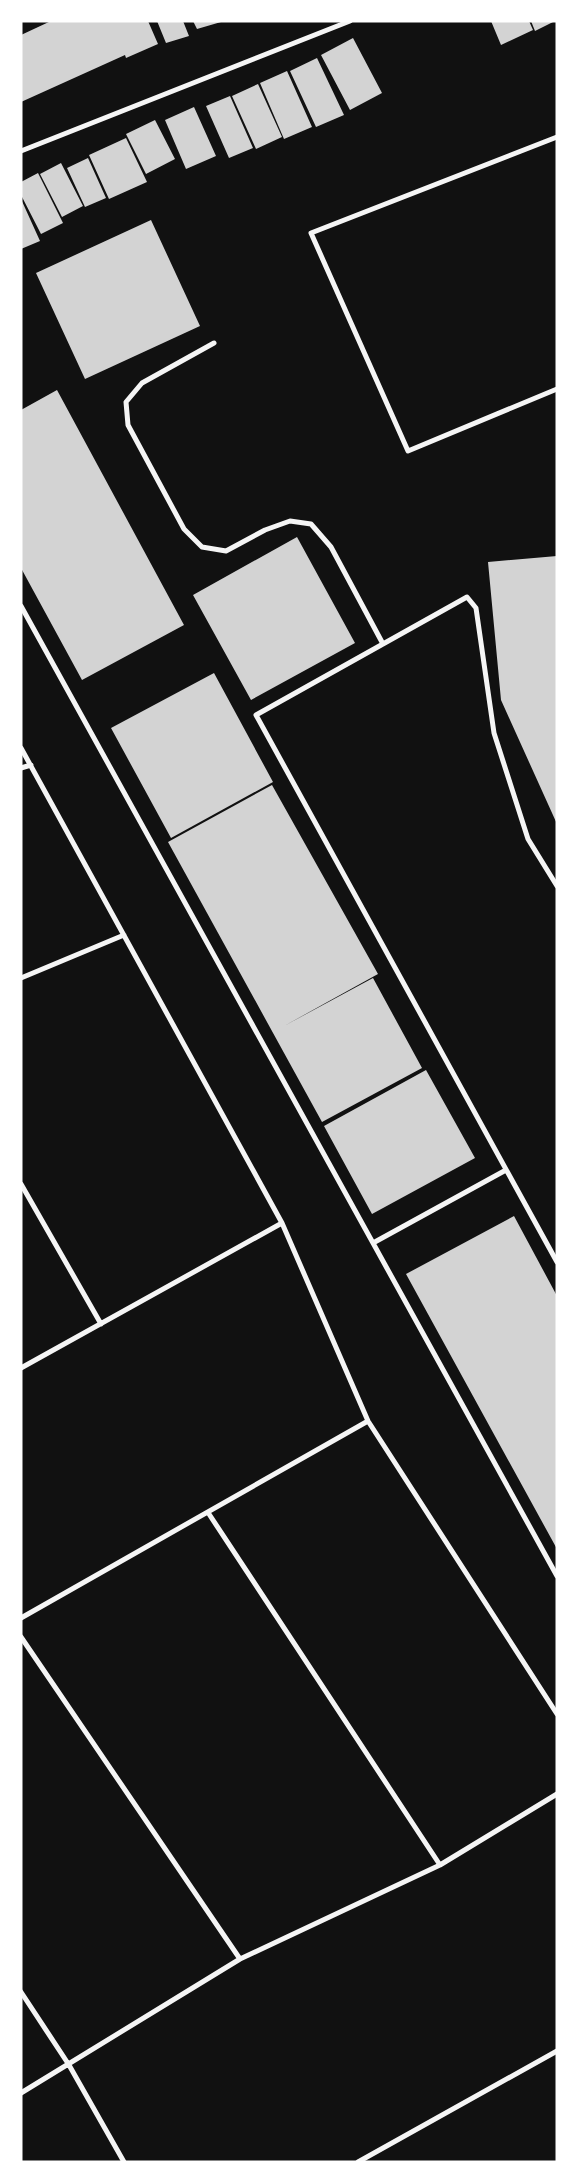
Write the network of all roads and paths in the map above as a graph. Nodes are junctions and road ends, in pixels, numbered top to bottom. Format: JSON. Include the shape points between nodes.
{"nodes":[{"id":1,"x":350,"y":21,"type":"edge"},
{"id":2,"x":557,"y":137,"type":"edge"},
{"id":3,"x":21,"y":151,"type":"edge"},
{"id":4,"x":214,"y":343,"type":"dead end"},
{"id":5,"x":557,"y":389,"type":"edge"},
{"id":6,"x":21,"y":606,"type":"edge"},
{"id":7,"x":383,"y":644,"type":"junction"},
{"id":8,"x":21,"y":748,"type":"edge"},
{"id":9,"x":31,"y":766,"type":"junction"},
{"id":10,"x":21,"y":768,"type":"edge"},
{"id":11,"x":557,"y":886,"type":"edge"},
{"id":12,"x":124,"y":935,"type":"junction"},
{"id":13,"x":21,"y":978,"type":"edge"},
{"id":14,"x":506,"y":1170,"type":"junction"},
{"id":15,"x":21,"y":1184,"type":"edge"},
{"id":16,"x":282,"y":1223,"type":"junction"},
{"id":17,"x":373,"y":1243,"type":"junction"},
{"id":18,"x":557,"y":1262,"type":"edge"},
{"id":19,"x":101,"y":1324,"type":"junction"},
{"id":20,"x":21,"y":1368,"type":"edge"},
{"id":21,"x":368,"y":1422,"type":"junction"},
{"id":22,"x":209,"y":1514,"type":"junction"},
{"id":23,"x":557,"y":1576,"type":"edge"},
{"id":24,"x":21,"y":1618,"type":"edge"},
{"id":25,"x":21,"y":1637,"type":"edge"},
{"id":26,"x":557,"y":1714,"type":"edge"},
{"id":27,"x":557,"y":1794,"type":"edge"},
{"id":28,"x":440,"y":1865,"type":"junction"},
{"id":29,"x":240,"y":1959,"type":"junction"},
{"id":30,"x":21,"y":1992,"type":"edge"},
{"id":31,"x":557,"y":2051,"type":"edge"},
{"id":32,"x":69,"y":2065,"type":"junction"},
{"id":33,"x":21,"y":2094,"type":"edge"},
{"id":34,"x":124,"y":2162,"type":"edge"},
{"id":35,"x":358,"y":2162,"type":"edge"}],
"edges":[{"from":1,"to":3,"type":"street"},
{"from":2,"to":5,"type":"street","via":[[311,233],[408,451]]},
{"from":4,"to":7,"type":"street","via":[[142,383],[126,402],[128,425],[184,529],[202,547],[226,551],[290,521],[312,524],[332,547]]},
{"from":6,"to":17,"type":"street"},
{"from":7,"to":11,"type":"street","via":[[467,597],[476,608],[494,733],[528,839]]},
{"from":7,"to":14,"type":"street","via":[[256,715]]},
{"from":8,"to":9,"type":"street"},
{"from":9,"to":10,"type":"street"},
{"from":9,"to":12,"type":"street"},
{"from":12,"to":13,"type":"street"},
{"from":12,"to":16,"type":"street"},
{"from":14,"to":17,"type":"street"},
{"from":14,"to":18,"type":"street"},
{"from":15,"to":19,"type":"street"},
{"from":16,"to":19,"type":"street"},
{"from":16,"to":21,"type":"street"},
{"from":17,"to":23,"type":"street"},
{"from":19,"to":20,"type":"street"},
{"from":21,"to":22,"type":"street"},
{"from":21,"to":26,"type":"street"},
{"from":22,"to":24,"type":"street"},
{"from":22,"to":28,"type":"street"},
{"from":25,"to":29,"type":"street"},
{"from":27,"to":28,"type":"street"},
{"from":28,"to":29,"type":"street"},
{"from":29,"to":32,"type":"street"},
{"from":30,"to":32,"type":"street"},
{"from":31,"to":35,"type":"street"},
{"from":32,"to":33,"type":"street"},
{"from":32,"to":34,"type":"street"}]}
